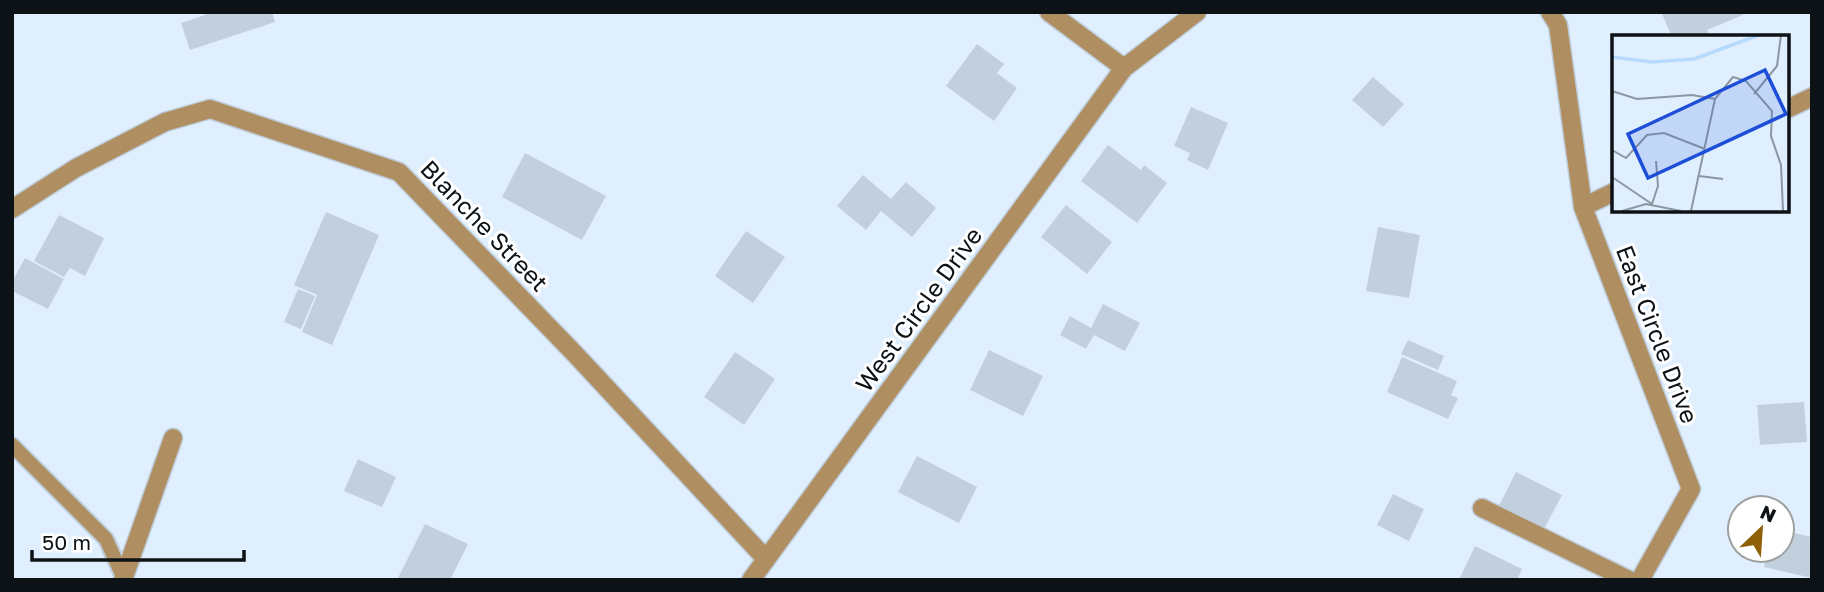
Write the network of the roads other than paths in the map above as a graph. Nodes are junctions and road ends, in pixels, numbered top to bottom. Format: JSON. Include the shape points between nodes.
{"nodes":[{"id":1,"x":1049,"y":12,"type":"edge"},
{"id":2,"x":1197,"y":12,"type":"edge"},
{"id":3,"x":1550,"y":12,"type":"edge"},
{"id":4,"x":1124,"y":68,"type":"junction"},
{"id":5,"x":1812,"y":97,"type":"edge"},
{"id":6,"x":1789,"y":108,"type":"edge"},
{"id":7,"x":1612,"y":193,"type":"edge"},
{"id":8,"x":1583,"y":207,"type":"junction"},
{"id":9,"x":12,"y":209,"type":"edge"},
{"id":10,"x":173,"y":438,"type":"dead end"},
{"id":11,"x":12,"y":445,"type":"edge"},
{"id":12,"x":1482,"y":508,"type":"dead end"},
{"id":13,"x":766,"y":559,"type":"junction"},
{"id":14,"x":123,"y":580,"type":"edge"},
{"id":15,"x":751,"y":580,"type":"edge"},
{"id":16,"x":1629,"y":580,"type":"edge"},
{"id":17,"x":1640,"y":580,"type":"edge"}],
"edges":[{"from":1,"to":4,"type":"street"},
{"from":2,"to":4,"type":"street"},
{"from":3,"to":8,"type":"street","name":"East Circle Drive","via":[[1558,25]]},
{"from":4,"to":13,"type":"street","name":"West Circle Drive"},
{"from":5,"to":6,"type":"street"},
{"from":7,"to":8,"type":"street"},
{"from":8,"to":17,"type":"street","name":"East Circle Drive","via":[[1691,489]]},
{"from":9,"to":13,"type":"street","name":"Blanche Street","via":[[76,168],[165,122],[210,108],[400,172]]},
{"from":10,"to":14,"type":"street"},
{"from":11,"to":14,"type":"lane","via":[[106,539]]},
{"from":12,"to":16,"type":"street"},
{"from":13,"to":15,"type":"street","name":"West Circle Drive"}]}
